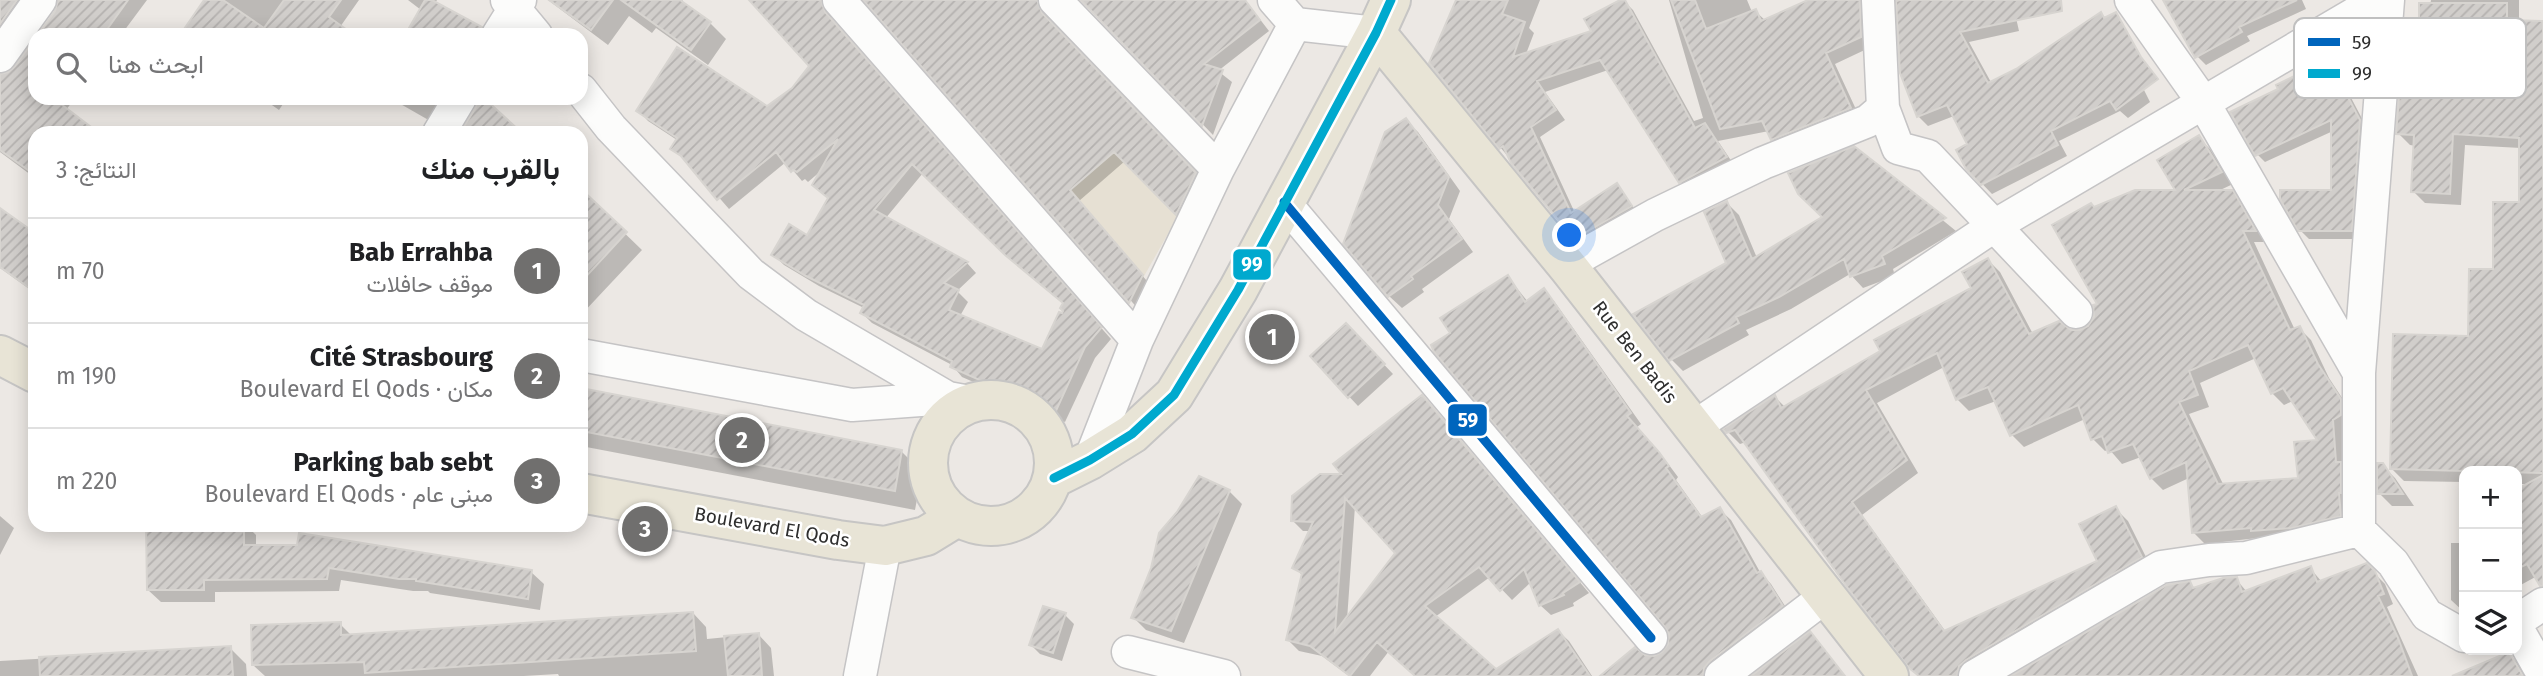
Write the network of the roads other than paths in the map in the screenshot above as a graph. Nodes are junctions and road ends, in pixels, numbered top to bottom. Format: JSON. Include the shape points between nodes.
{"nodes":[{"id":1,"x":40,"y":0,"type":"edge"},
{"id":2,"x":839,"y":0,"type":"edge"},
{"id":3,"x":1055,"y":0,"type":"edge"},
{"id":4,"x":1274,"y":0,"type":"edge"},
{"id":5,"x":1878,"y":0,"type":"edge"},
{"id":6,"x":2131,"y":0,"type":"edge"},
{"id":7,"x":2378,"y":0,"type":"edge"},
{"id":8,"x":2388,"y":0,"type":"edge"},
{"id":9,"x":514,"y":3,"type":"edge"},
{"id":10,"x":1385,"y":11,"type":"edge"},
{"id":11,"x":2347,"y":18,"type":"edge"},
{"id":12,"x":2387,"y":18,"type":"edge"},
{"id":13,"x":1294,"y":24,"type":"junction"},
{"id":14,"x":502,"y":28,"type":"edge"},
{"id":15,"x":531,"y":28,"type":"edge"},
{"id":16,"x":2294,"y":49,"type":"edge"},
{"id":17,"x":0,"y":56,"type":"edge"},
{"id":18,"x":2380,"y":98,"type":"edge"},
{"id":19,"x":588,"y":99,"type":"edge"},
{"id":20,"x":2203,"y":102,"type":"junction"},
{"id":21,"x":456,"y":105,"type":"edge"},
{"id":22,"x":1883,"y":108,"type":"junction"},
{"id":23,"x":443,"y":126,"type":"edge"},
{"id":24,"x":1218,"y":169,"type":"junction"},
{"id":25,"x":1284,"y":202,"type":"junction"},
{"id":26,"x":1994,"y":226,"type":"junction"},
{"id":27,"x":1568,"y":267,"type":"junction"},
{"id":28,"x":2076,"y":312,"type":"dead end"},
{"id":29,"x":1137,"y":340,"type":"junction"},
{"id":30,"x":0,"y":355,"type":"edge"},
{"id":31,"x":588,"y":356,"type":"edge"},
{"id":32,"x":28,"y":369,"type":"edge"},
{"id":33,"x":2359,"y":373,"type":"junction"},
{"id":34,"x":959,"y":400,"type":"junction"},
{"id":35,"x":1694,"y":428,"type":"junction"},
{"id":36,"x":1090,"y":460,"type":"junction"},
{"id":37,"x":1054,"y":478,"type":"junction"},
{"id":38,"x":588,"y":494,"type":"edge"},
{"id":39,"x":957,"y":517,"type":"junction"},
{"id":40,"x":2359,"y":530,"type":"junction"},
{"id":41,"x":885,"y":546,"type":"junction"},
{"id":42,"x":1826,"y":596,"type":"junction"},
{"id":43,"x":2543,"y":604,"type":"edge"},
{"id":44,"x":2522,"y":618,"type":"edge"},
{"id":45,"x":2459,"y":632,"type":"edge"},
{"id":46,"x":2522,"y":637,"type":"edge"},
{"id":47,"x":1651,"y":638,"type":"dead end"},
{"id":48,"x":1128,"y":652,"type":"dead end"},
{"id":49,"x":2543,"y":674,"type":"edge"},
{"id":50,"x":860,"y":676,"type":"edge"},
{"id":51,"x":1224,"y":676,"type":"edge"},
{"id":52,"x":1721,"y":676,"type":"edge"},
{"id":53,"x":1889,"y":676,"type":"edge"},
{"id":54,"x":1976,"y":676,"type":"edge"}],
"edges":[{"from":1,"to":17,"type":"street"},
{"from":2,"to":29,"type":"street"},
{"from":3,"to":24,"type":"street"},
{"from":4,"to":13,"type":"street"},
{"from":5,"to":22,"type":"street"},
{"from":6,"to":20,"type":"street"},
{"from":7,"to":11,"type":"street"},
{"from":8,"to":12,"type":"street"},
{"from":9,"to":14,"type":"street"},
{"from":9,"to":15,"type":"street"},
{"from":10,"to":13,"type":"street"},
{"from":10,"to":25,"type":"main road"},
{"from":10,"to":27,"type":"main road","name":"Rue Ben Badis"},
{"from":13,"to":24,"type":"street"},
{"from":16,"to":20,"type":"street"},
{"from":18,"to":33,"type":"street"},
{"from":19,"to":34,"type":"street","via":[[751,274],[806,315]]},
{"from":20,"to":26,"type":"street"},
{"from":20,"to":33,"type":"street"},
{"from":21,"to":23,"type":"street"},
{"from":22,"to":26,"type":"street","via":[[1898,148],[1928,156]]},
{"from":22,"to":27,"type":"street","via":[[1868,121],[1763,163],[1655,215]]},
{"from":24,"to":29,"type":"street"},
{"from":25,"to":36,"type":"main road","via":[[1238,290],[1174,395],[1132,434]]},
{"from":25,"to":47,"type":"street"},
{"from":26,"to":28,"type":"street"},
{"from":26,"to":35,"type":"street"},
{"from":27,"to":35,"type":"main road","name":"Rue Ben Badis"},
{"from":29,"to":36,"type":"street"},
{"from":30,"to":32,"type":"main road"},
{"from":31,"to":34,"type":"street","via":[[852,405]]},
{"from":33,"to":40,"type":"street"},
{"from":34,"to":37,"type":"main road","via":[[1004,400],[1035,415],[1053,444]]},
{"from":34,"to":39,"type":"main road","via":[[931,441],[928,470],[937,496]]},
{"from":35,"to":42,"type":"main road","name":"Rue Ben Badis"},
{"from":36,"to":37,"type":"main road"},
{"from":37,"to":39,"type":"main road","via":[[1040,504],[1016,522],[996,527]]},
{"from":38,"to":41,"type":"main road","name":"Boulevard El Qods"},
{"from":39,"to":41,"type":"main road","name":"Boulevard El Qods","via":[[926,536]]},
{"from":40,"to":45,"type":"street","via":[[2393,563],[2427,615]]},
{"from":40,"to":54,"type":"street","via":[[2246,558],[2161,567]]},
{"from":41,"to":50,"type":"street"},
{"from":42,"to":52,"type":"street"},
{"from":42,"to":53,"type":"main road","name":"Rue Ben Badis"},
{"from":43,"to":44,"type":"street"},
{"from":46,"to":49,"type":"street"},
{"from":48,"to":51,"type":"street"}]}
